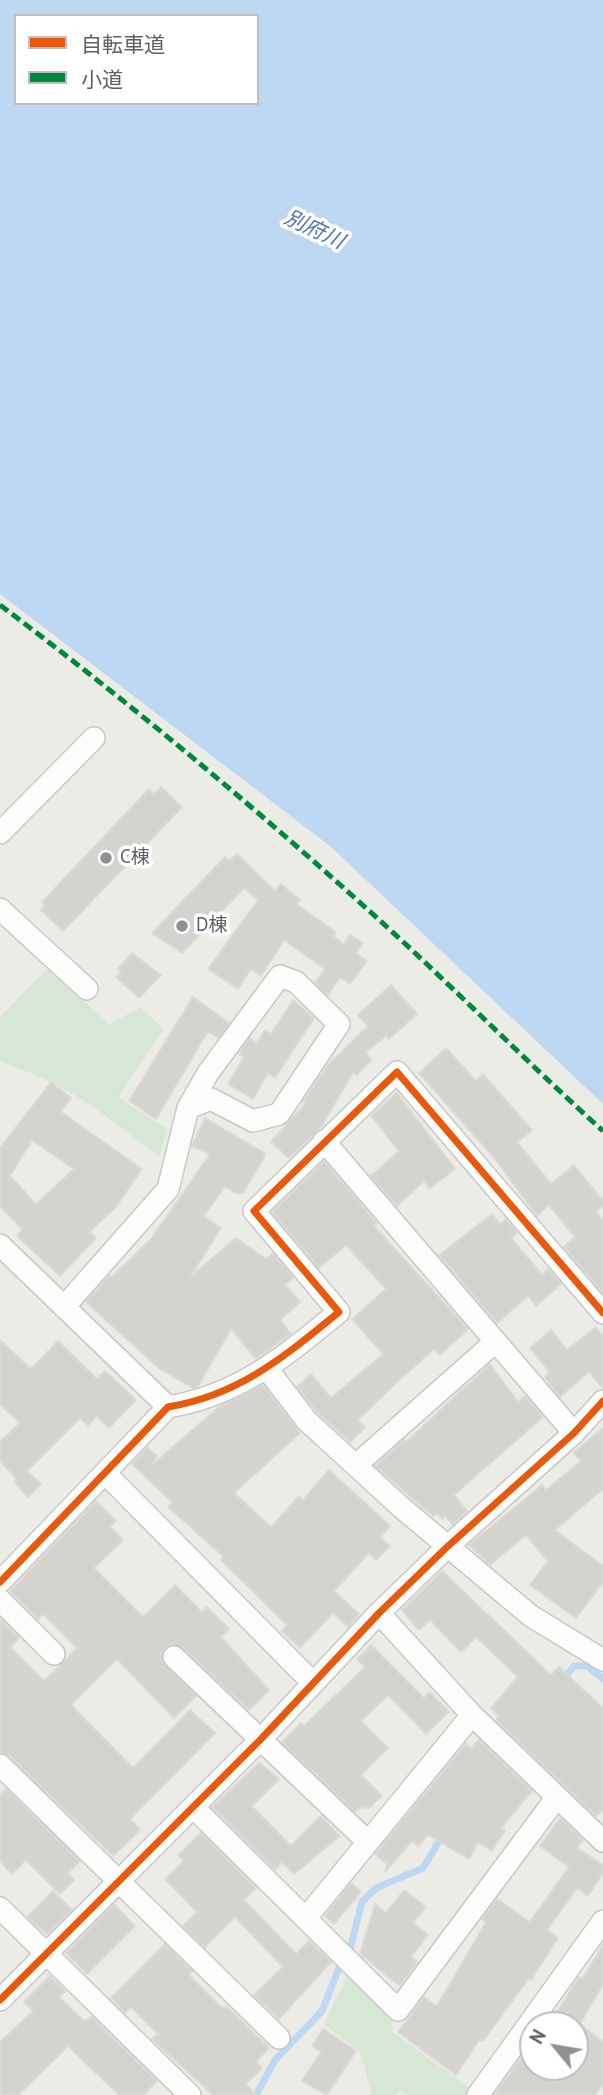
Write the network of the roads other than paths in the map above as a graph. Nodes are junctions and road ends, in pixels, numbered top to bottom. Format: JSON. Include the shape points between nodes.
{"nodes":[{"id":1,"x":94,"y":738,"type":"dead end"},
{"id":2,"x":0,"y":833,"type":"edge"},
{"id":3,"x":0,"y":909,"type":"edge"},
{"id":4,"x":87,"y":989,"type":"dead end"},
{"id":5,"x":188,"y":1108,"type":"junction"},
{"id":6,"x":324,"y":1141,"type":"junction"},
{"id":7,"x":0,"y":1245,"type":"edge"},
{"id":8,"x":64,"y":1307,"type":"junction"},
{"id":9,"x":603,"y":1313,"type":"edge"},
{"id":10,"x":495,"y":1342,"type":"junction"},
{"id":11,"x":268,"y":1370,"type":"junction"},
{"id":12,"x":603,"y":1401,"type":"edge"},
{"id":13,"x":168,"y":1407,"type":"junction"},
{"id":14,"x":575,"y":1433,"type":"junction"},
{"id":15,"x":356,"y":1465,"type":"junction"},
{"id":16,"x":105,"y":1473,"type":"junction"},
{"id":17,"x":447,"y":1547,"type":"junction"},
{"id":18,"x":0,"y":1582,"type":"edge"},
{"id":19,"x":0,"y":1600,"type":"edge"},
{"id":20,"x":379,"y":1613,"type":"junction"},
{"id":21,"x":54,"y":1654,"type":"dead end"},
{"id":22,"x":174,"y":1657,"type":"dead end"},
{"id":23,"x":603,"y":1660,"type":"edge"},
{"id":24,"x":313,"y":1683,"type":"junction"},
{"id":25,"x":472,"y":1715,"type":"junction"},
{"id":26,"x":261,"y":1739,"type":"junction"},
{"id":27,"x":0,"y":1765,"type":"edge"},
{"id":28,"x":557,"y":1797,"type":"junction"},
{"id":29,"x":193,"y":1807,"type":"junction"},
{"id":30,"x":603,"y":1841,"type":"edge"},
{"id":31,"x":368,"y":1842,"type":"junction"},
{"id":32,"x":119,"y":1881,"type":"junction"},
{"id":33,"x":0,"y":1908,"type":"edge"},
{"id":34,"x":306,"y":1918,"type":"junction"},
{"id":35,"x":603,"y":1921,"type":"edge"},
{"id":36,"x":46,"y":1953,"type":"junction"},
{"id":37,"x":0,"y":2000,"type":"edge"},
{"id":38,"x":279,"y":2038,"type":"dead end"},
{"id":39,"x":190,"y":2095,"type":"edge"},
{"id":40,"x":478,"y":2095,"type":"edge"}],
"edges":[{"from":1,"to":2,"type":"street"},
{"from":3,"to":4,"type":"street"},
{"from":5,"to":5,"type":"street","via":[[208,1073],[280,976],[296,982],[339,1024],[279,1114],[253,1121],[211,1099]]},
{"from":5,"to":8,"type":"street","via":[[168,1189]]},
{"from":6,"to":9,"type":"street","via":[[397,1072]]},
{"from":6,"to":10,"type":"street"},
{"from":6,"to":11,"type":"street","via":[[254,1210],[339,1312]]},
{"from":7,"to":8,"type":"street"},
{"from":8,"to":13,"type":"street"},
{"from":10,"to":14,"type":"street"},
{"from":10,"to":15,"type":"street"},
{"from":11,"to":13,"type":"street","via":[[197,1402]]},
{"from":11,"to":15,"type":"street","via":[[307,1421]]},
{"from":12,"to":14,"type":"street"},
{"from":13,"to":16,"type":"street"},
{"from":14,"to":17,"type":"street"},
{"from":15,"to":17,"type":"street"},
{"from":16,"to":18,"type":"street"},
{"from":16,"to":24,"type":"street"},
{"from":17,"to":20,"type":"street"},
{"from":17,"to":23,"type":"street","via":[[531,1616]]},
{"from":19,"to":21,"type":"street"},
{"from":20,"to":24,"type":"street"},
{"from":20,"to":25,"type":"street"},
{"from":22,"to":26,"type":"street"},
{"from":24,"to":26,"type":"street"},
{"from":25,"to":28,"type":"street"},
{"from":25,"to":31,"type":"street"},
{"from":26,"to":29,"type":"street"},
{"from":26,"to":31,"type":"street"},
{"from":27,"to":32,"type":"street"},
{"from":28,"to":30,"type":"street"},
{"from":28,"to":34,"type":"street","via":[[398,2010]]},
{"from":29,"to":32,"type":"street"},
{"from":29,"to":34,"type":"street"},
{"from":31,"to":34,"type":"street"},
{"from":32,"to":36,"type":"street"},
{"from":32,"to":38,"type":"street"},
{"from":33,"to":36,"type":"street"},
{"from":35,"to":40,"type":"street"},
{"from":36,"to":37,"type":"street"},
{"from":36,"to":39,"type":"street"}]}
